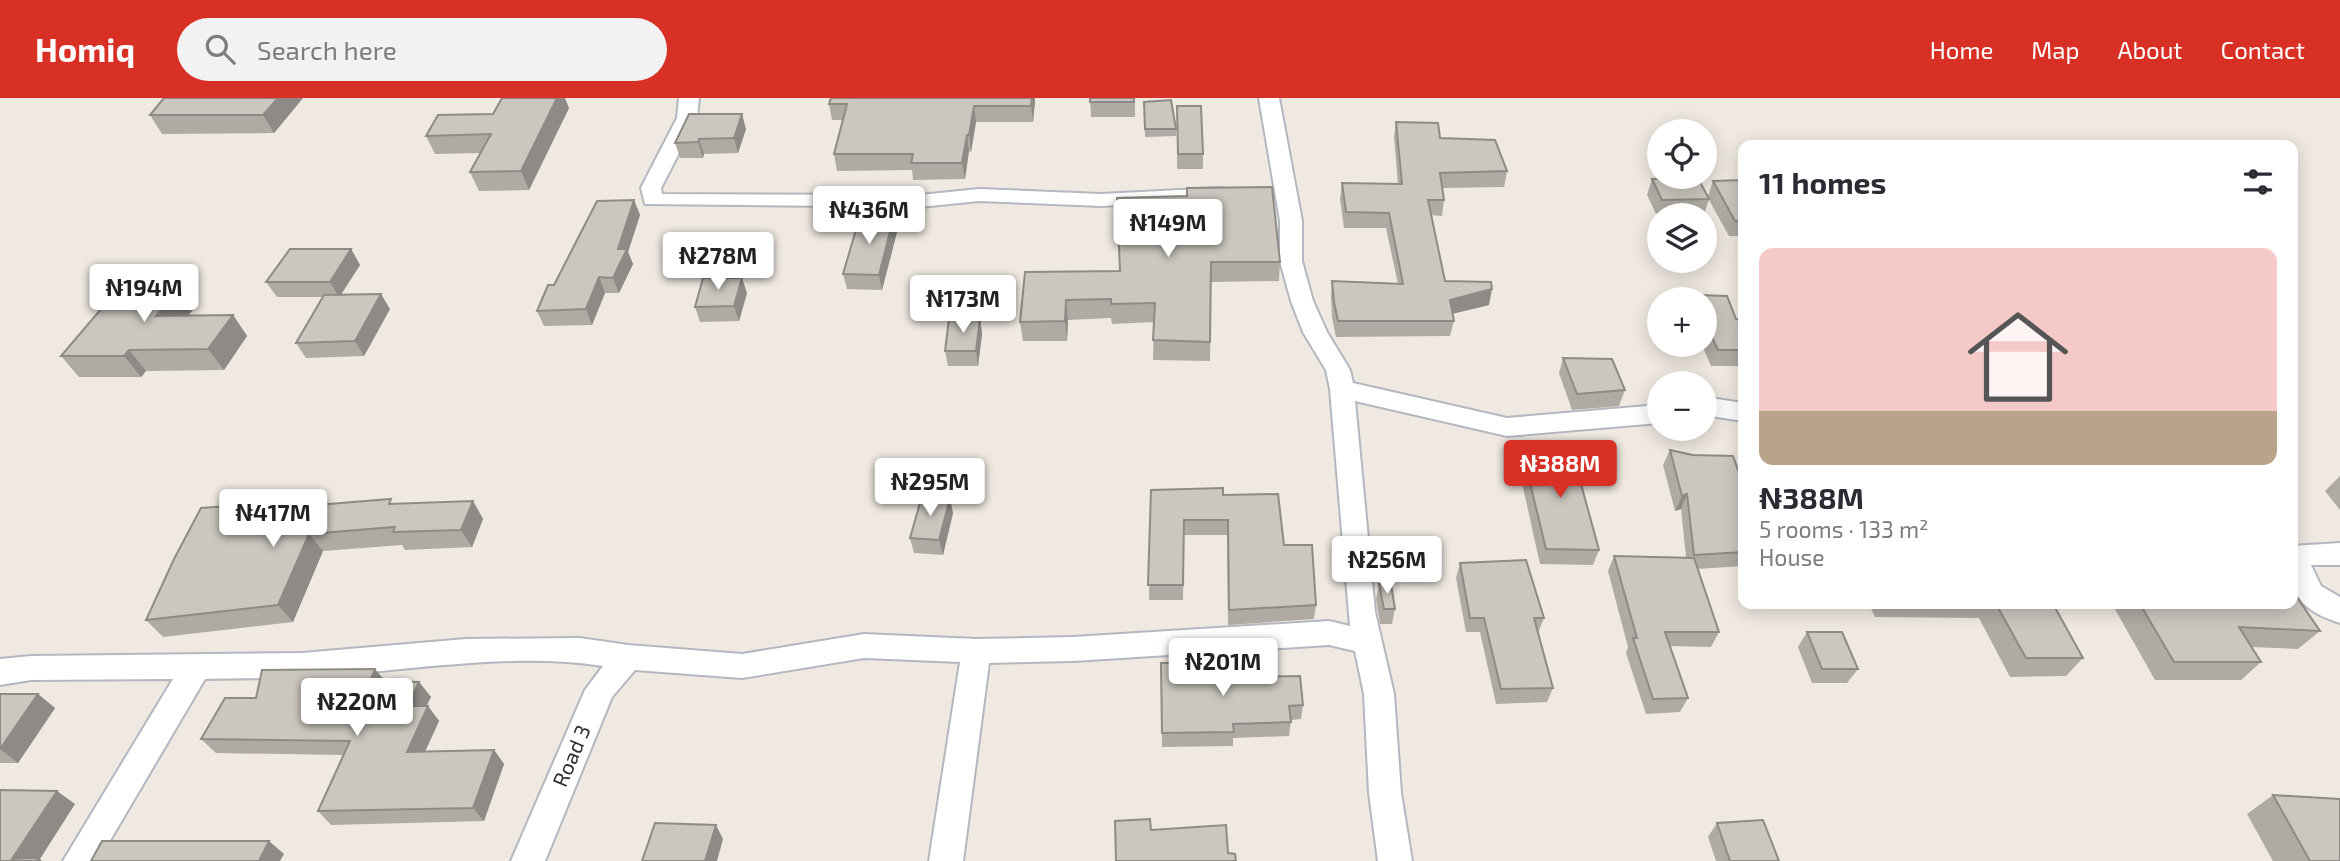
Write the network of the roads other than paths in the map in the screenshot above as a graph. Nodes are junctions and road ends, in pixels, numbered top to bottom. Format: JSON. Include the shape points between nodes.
{"nodes":[{"id":1,"x":689,"y":98,"type":"edge"},
{"id":2,"x":1269,"y":98,"type":"edge"},
{"id":3,"x":1263,"y":192,"type":"junction"},
{"id":4,"x":1342,"y":390,"type":"junction"},
{"id":5,"x":1717,"y":408,"type":"edge"},
{"id":6,"x":1738,"y":411,"type":"edge"},
{"id":7,"x":1647,"y":416,"type":"edge"},
{"id":8,"x":2340,"y":554,"type":"edge"},
{"id":9,"x":2298,"y":555,"type":"edge"},
{"id":10,"x":2298,"y":567,"type":"edge"},
{"id":11,"x":1360,"y":611,"type":"junction"},
{"id":12,"x":2340,"y":611,"type":"edge"},
{"id":13,"x":1329,"y":633,"type":"junction"},
{"id":14,"x":1366,"y":642,"type":"junction"},
{"id":15,"x":976,"y":651,"type":"junction"},
{"id":16,"x":628,"y":657,"type":"junction"},
{"id":17,"x":197,"y":666,"type":"junction"},
{"id":18,"x":0,"y":672,"type":"edge"},
{"id":19,"x":80,"y":861,"type":"edge"},
{"id":20,"x":528,"y":861,"type":"edge"},
{"id":21,"x":946,"y":861,"type":"edge"},
{"id":22,"x":1395,"y":861,"type":"edge"}],
"edges":[{"from":1,"to":3,"type":"street","via":[[690,110],[652,188],[652,200],[920,201],[979,195],[1101,200]]},
{"from":2,"to":3,"type":"street"},
{"from":3,"to":4,"type":"street","via":[[1291,221],[1291,261],[1302,301],[1338,370]]},
{"from":4,"to":7,"type":"street","via":[[1507,427]]},
{"from":4,"to":11,"type":"street"},
{"from":5,"to":6,"type":"street"},
{"from":8,"to":9,"type":"street"},
{"from":10,"to":12,"type":"street","via":[[2311,594]]},
{"from":11,"to":13,"type":"street"},
{"from":11,"to":14,"type":"street"},
{"from":13,"to":14,"type":"street"},
{"from":13,"to":15,"type":"street"},
{"from":14,"to":22,"type":"street","via":[[1379,694]]},
{"from":15,"to":16,"type":"street","via":[[864,646],[742,666]]},
{"from":15,"to":21,"type":"street"},
{"from":16,"to":17,"type":"street","via":[[580,650],[466,651],[303,665]]},
{"from":16,"to":20,"type":"street","name":"Road 3","via":[[600,690]]},
{"from":17,"to":18,"type":"street"},
{"from":17,"to":19,"type":"street"}]}
